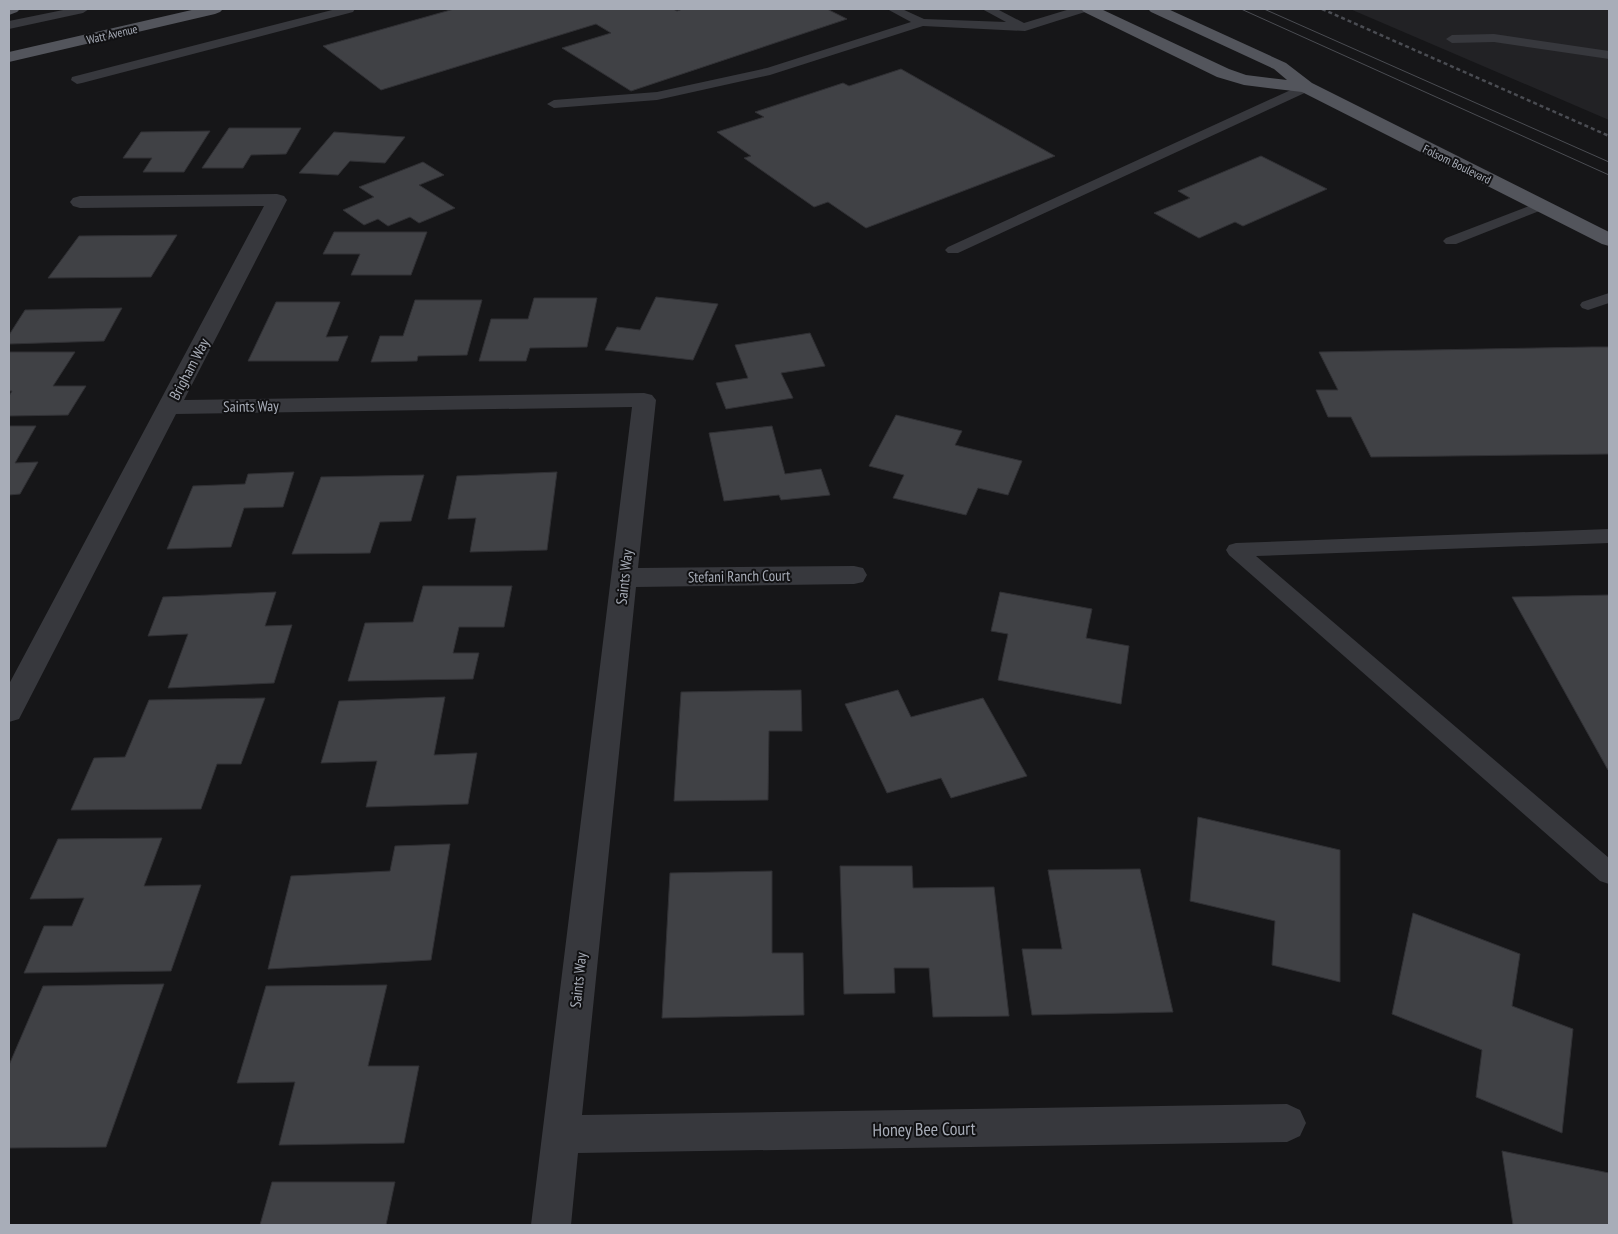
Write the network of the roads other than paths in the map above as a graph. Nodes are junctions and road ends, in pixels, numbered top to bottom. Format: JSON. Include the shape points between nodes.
{"nodes":[{"id":1,"x":82,"y":9,"type":"edge"},
{"id":2,"x":215,"y":9,"type":"edge"},
{"id":3,"x":349,"y":9,"type":"edge"},
{"id":4,"x":893,"y":9,"type":"edge"},
{"id":5,"x":988,"y":9,"type":"edge"},
{"id":6,"x":1081,"y":9,"type":"edge"},
{"id":7,"x":1089,"y":9,"type":"edge"},
{"id":8,"x":1156,"y":9,"type":"edge"},
{"id":9,"x":922,"y":22,"type":"junction"},
{"id":10,"x":9,"y":26,"type":"edge"},
{"id":11,"x":1025,"y":27,"type":"junction"},
{"id":12,"x":1452,"y":39,"type":"dead end"},
{"id":13,"x":1609,"y":55,"type":"edge"},
{"id":14,"x":9,"y":57,"type":"edge"},
{"id":15,"x":77,"y":80,"type":"dead end"},
{"id":16,"x":1306,"y":87,"type":"junction"},
{"id":17,"x":554,"y":104,"type":"dead end"},
{"id":18,"x":80,"y":202,"type":"dead end"},
{"id":19,"x":1542,"y":206,"type":"junction"},
{"id":20,"x":1609,"y":240,"type":"edge"},
{"id":21,"x":1452,"y":241,"type":"dead end"},
{"id":22,"x":953,"y":250,"type":"dead end"},
{"id":23,"x":1609,"y":298,"type":"edge"},
{"id":24,"x":1588,"y":305,"type":"dead end"},
{"id":25,"x":169,"y":407,"type":"junction"},
{"id":26,"x":1609,"y":536,"type":"edge"},
{"id":27,"x":854,"y":575,"type":"dead end"},
{"id":28,"x":624,"y":578,"type":"junction"},
{"id":29,"x":9,"y":711,"type":"edge"},
{"id":30,"x":1609,"y":873,"type":"edge"},
{"id":31,"x":1287,"y":1123,"type":"dead end"},
{"id":32,"x":561,"y":1134,"type":"junction"},
{"id":33,"x":551,"y":1225,"type":"edge"}],
"edges":[{"from":1,"to":10,"type":"lane"},
{"from":2,"to":14,"type":"main road","name":"Watt Avenue"},
{"from":3,"to":15,"type":"lane"},
{"from":4,"to":9,"type":"lane"},
{"from":5,"to":11,"type":"lane"},
{"from":6,"to":11,"type":"lane"},
{"from":7,"to":16,"type":"main road","name":"Folsom Boulevard","via":[[1223,73],[1244,80]]},
{"from":8,"to":16,"type":"main road","name":"Folsom Boulevard","via":[[1280,66]]},
{"from":9,"to":11,"type":"lane"},
{"from":9,"to":17,"type":"lane","via":[[760,73],[657,96]]},
{"from":12,"to":13,"type":"lane","via":[[1494,38]]},
{"from":16,"to":19,"type":"main road","name":"Folsom Boulevard"},
{"from":16,"to":22,"type":"lane"},
{"from":18,"to":25,"type":"street","name":"Brigham Way","via":[[277,200]]},
{"from":19,"to":20,"type":"main road","name":"Folsom Boulevard"},
{"from":19,"to":21,"type":"lane"},
{"from":23,"to":24,"type":"lane"},
{"from":25,"to":28,"type":"street","name":"Saints Way","via":[[644,400]]},
{"from":25,"to":29,"type":"street","name":"Brigham Way"},
{"from":26,"to":30,"type":"lane","via":[[1236,550]]},
{"from":27,"to":28,"type":"street","name":"Stefani Ranch Court"},
{"from":28,"to":32,"type":"street","name":"Saints Way"},
{"from":31,"to":32,"type":"street","name":"Honey Bee Court"},
{"from":32,"to":33,"type":"street","name":"Saints Way"}]}
